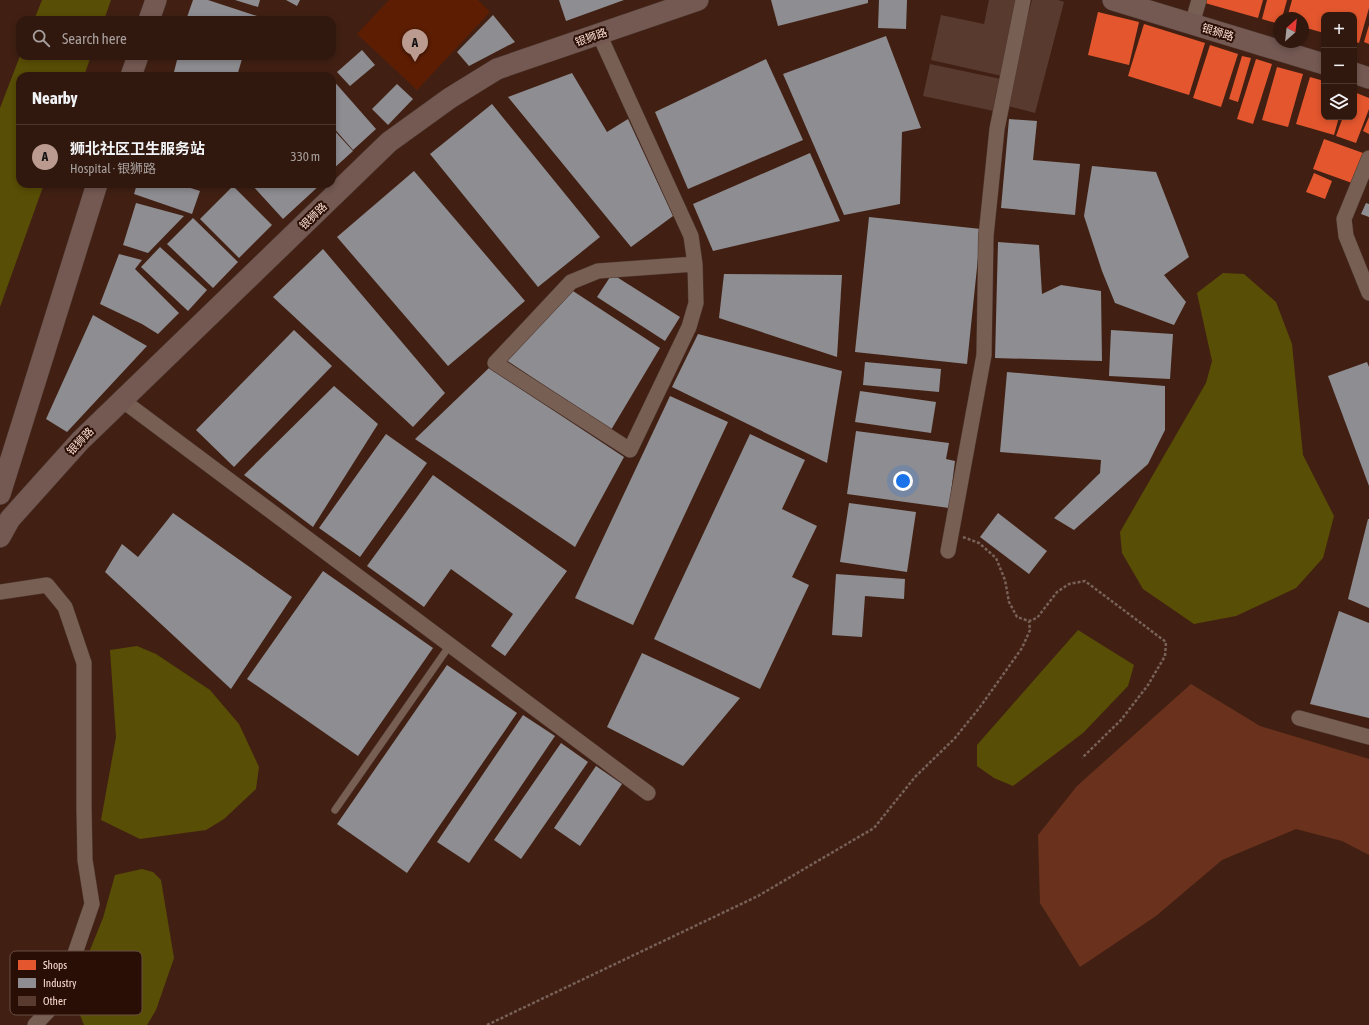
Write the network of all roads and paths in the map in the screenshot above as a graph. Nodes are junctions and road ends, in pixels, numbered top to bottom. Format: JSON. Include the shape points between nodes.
{"nodes":[{"id":1,"x":156,"y":0,"type":"edge"},
{"id":2,"x":698,"y":0,"type":"edge"},
{"id":3,"x":1023,"y":0,"type":"edge"},
{"id":4,"x":1113,"y":0,"type":"edge"},
{"id":5,"x":1199,"y":0,"type":"edge"},
{"id":6,"x":150,"y":16,"type":"edge"},
{"id":7,"x":1192,"y":24,"type":"junction"},
{"id":8,"x":599,"y":34,"type":"junction"},
{"id":9,"x":137,"y":60,"type":"edge"},
{"id":10,"x":1321,"y":63,"type":"edge"},
{"id":11,"x":132,"y":72,"type":"edge"},
{"id":12,"x":1357,"y":74,"type":"edge"},
{"id":13,"x":1369,"y":78,"type":"edge"},
{"id":14,"x":1369,"y":158,"type":"edge"},
{"id":15,"x":96,"y":188,"type":"edge"},
{"id":16,"x":695,"y":264,"type":"junction"},
{"id":17,"x":1369,"y":293,"type":"edge"},
{"id":18,"x":122,"y":400,"type":"junction"},
{"id":19,"x":0,"y":494,"type":"edge"},
{"id":20,"x":951,"y":533,"type":"junction"},
{"id":21,"x":0,"y":537,"type":"edge"},
{"id":22,"x":948,"y":550,"type":"dead end"},
{"id":23,"x":0,"y":592,"type":"edge"},
{"id":24,"x":1029,"y":621,"type":"junction"},
{"id":25,"x":450,"y":645,"type":"junction"},
{"id":26,"x":1299,"y":718,"type":"dead end"},
{"id":27,"x":1369,"y":737,"type":"edge"},
{"id":28,"x":1082,"y":758,"type":"dead end"},
{"id":29,"x":648,"y":793,"type":"dead end"},
{"id":30,"x":335,"y":810,"type":"dead end"},
{"id":31,"x":77,"y":951,"type":"edge"},
{"id":32,"x":44,"y":1015,"type":"edge"},
{"id":33,"x":35,"y":1025,"type":"edge"},
{"id":34,"x":486,"y":1025,"type":"edge"}],
"edges":[{"from":1,"to":6,"type":"main road"},
{"from":2,"to":8,"type":"main road","name":"银狮路"},
{"from":3,"to":20,"type":"street","via":[[997,129],[986,236],[984,355]]},
{"from":4,"to":7,"type":"main road","name":"银狮路"},
{"from":5,"to":7,"type":"street"},
{"from":7,"to":10,"type":"main road","name":"银狮路"},
{"from":8,"to":16,"type":"street","via":[[691,236]]},
{"from":8,"to":18,"type":"main road","name":"银狮路","via":[[497,69],[450,98],[390,142]]},
{"from":9,"to":11,"type":"main road"},
{"from":12,"to":13,"type":"main road"},
{"from":14,"to":17,"type":"street","via":[[1344,219],[1346,236]]},
{"from":15,"to":19,"type":"main road"},
{"from":16,"to":16,"type":"street","via":[[696,303],[689,328],[630,450],[495,363],[571,282],[598,271]]},
{"from":18,"to":21,"type":"main road","name":"银狮路","via":[[70,452],[10,519]]},
{"from":18,"to":25,"type":"street"},
{"from":20,"to":22,"type":"street"},
{"from":20,"to":24,"type":"path","via":[[979,544],[996,558],[1009,602],[1017,617]]},
{"from":23,"to":31,"type":"street","via":[[47,585],[65,607],[84,663],[85,860],[92,904]]},
{"from":24,"to":28,"type":"path","via":[[1037,618],[1057,592],[1069,584],[1085,582],[1166,642],[1165,656],[1148,685],[1120,720]]},
{"from":24,"to":34,"type":"path","via":[[1030,630],[1022,648],[980,707],[955,738],[915,778],[874,828],[758,896]]},
{"from":25,"to":29,"type":"street"},
{"from":25,"to":30,"type":"lane"},
{"from":26,"to":27,"type":"street"},
{"from":32,"to":33,"type":"street"}]}
